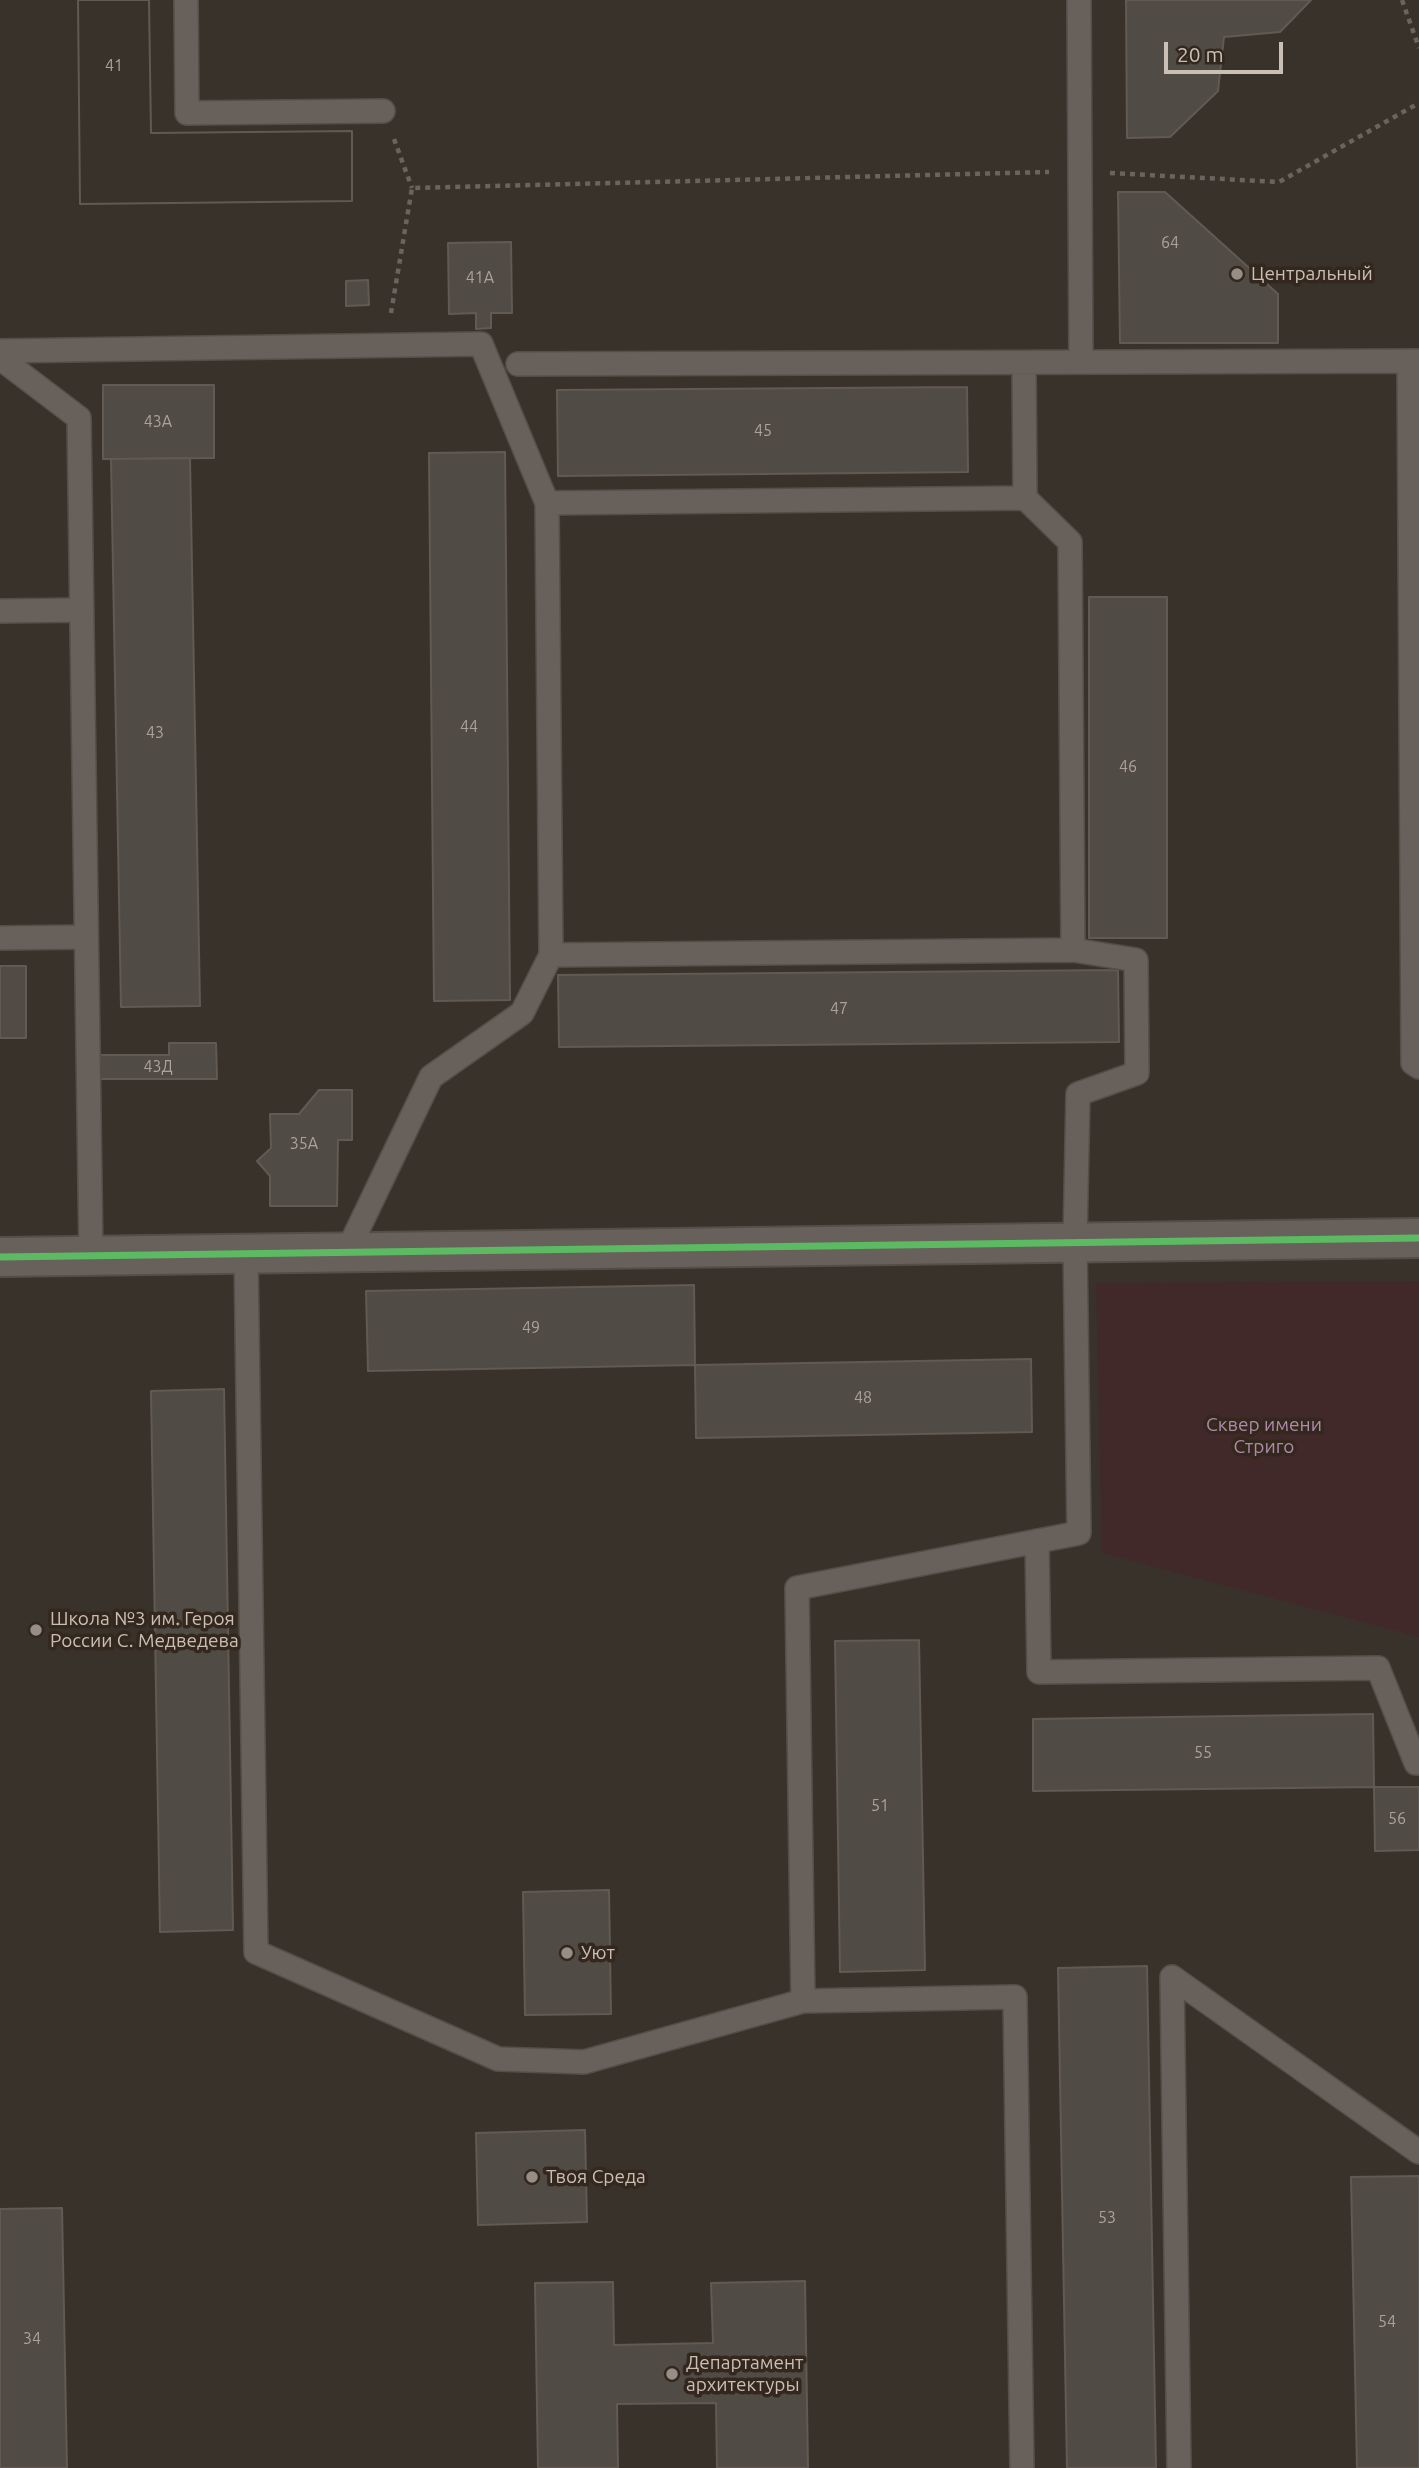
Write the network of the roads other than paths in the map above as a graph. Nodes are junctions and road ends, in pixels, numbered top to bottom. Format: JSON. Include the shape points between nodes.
{"nodes":[{"id":1,"x":186,"y":0,"type":"edge"},
{"id":2,"x":1079,"y":0,"type":"edge"},
{"id":3,"x":383,"y":111,"type":"road end"},
{"id":4,"x":0,"y":351,"type":"edge"},
{"id":5,"x":0,"y":358,"type":"edge"},
{"id":6,"x":1414,"y":361,"type":"edge"},
{"id":7,"x":1081,"y":362,"type":"junction"},
{"id":8,"x":1024,"y":363,"type":"junction"},
{"id":9,"x":518,"y":364,"type":"dead end"},
{"id":10,"x":1026,"y":498,"type":"junction"},
{"id":11,"x":547,"y":503,"type":"junction"},
{"id":12,"x":82,"y":610,"type":"junction"},
{"id":13,"x":0,"y":611,"type":"edge"},
{"id":14,"x":86,"y":937,"type":"junction"},
{"id":15,"x":0,"y":939,"type":"edge"},
{"id":16,"x":1073,"y":950,"type":"junction"},
{"id":17,"x":551,"y":955,"type":"junction"},
{"id":18,"x":1419,"y":1068,"type":"edge"},
{"id":19,"x":1419,"y":1238,"type":"edge"},
{"id":20,"x":1075,"y":1242,"type":"junction"},
{"id":21,"x":347,"y":1252,"type":"junction"},
{"id":22,"x":246,"y":1254,"type":"junction"},
{"id":23,"x":91,"y":1256,"type":"junction"},
{"id":24,"x":0,"y":1257,"type":"edge"},
{"id":25,"x":1037,"y":1541,"type":"junction"},
{"id":26,"x":1419,"y":1763,"type":"edge"},
{"id":27,"x":803,"y":2001,"type":"junction"},
{"id":28,"x":1419,"y":2152,"type":"edge"},
{"id":29,"x":1022,"y":2468,"type":"edge"},
{"id":30,"x":1180,"y":2468,"type":"edge"}],
"edges":[{"from":1,"to":3,"type":"lane","via":[[187,113]]},
{"from":2,"to":7,"type":"lane"},
{"from":4,"to":11,"type":"lane","via":[[481,344]]},
{"from":5,"to":12,"type":"lane","via":[[79,418]]},
{"from":6,"to":7,"type":"lane"},
{"from":6,"to":18,"type":"lane","via":[[1413,1063]]},
{"from":7,"to":8,"type":"lane"},
{"from":8,"to":9,"type":"lane"},
{"from":8,"to":10,"type":"lane"},
{"from":10,"to":11,"type":"lane"},
{"from":10,"to":16,"type":"lane","via":[[1070,542]]},
{"from":11,"to":17,"type":"lane"},
{"from":12,"to":13,"type":"lane"},
{"from":12,"to":14,"type":"lane"},
{"from":14,"to":15,"type":"lane"},
{"from":14,"to":23,"type":"lane"},
{"from":16,"to":17,"type":"lane"},
{"from":16,"to":20,"type":"lane","via":[[1136,960],[1137,1073],[1078,1094]]},
{"from":17,"to":21,"type":"lane","via":[[522,1013],[430,1077]]},
{"from":19,"to":20,"type":"street"},
{"from":20,"to":21,"type":"street"},
{"from":20,"to":25,"type":"lane","via":[[1079,1533]]},
{"from":21,"to":22,"type":"street"},
{"from":22,"to":23,"type":"street"},
{"from":22,"to":27,"type":"lane","via":[[256,1952],[498,2059],[584,2062]]},
{"from":23,"to":24,"type":"street"},
{"from":25,"to":26,"type":"lane","via":[[1039,1672],[1378,1668]]},
{"from":25,"to":27,"type":"lane","via":[[797,1588]]},
{"from":27,"to":29,"type":"lane","via":[[1015,1997]]},
{"from":28,"to":30,"type":"lane","via":[[1172,1977]]}]}
